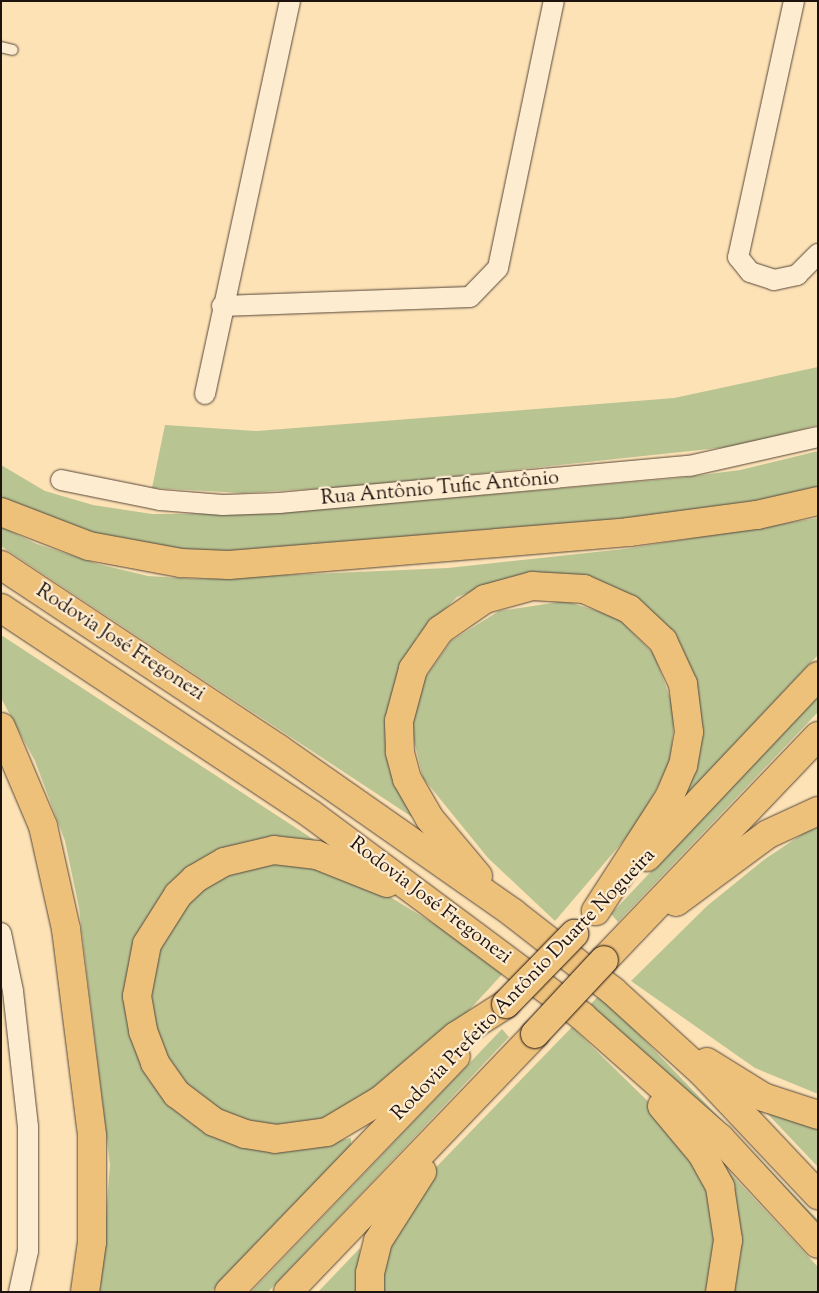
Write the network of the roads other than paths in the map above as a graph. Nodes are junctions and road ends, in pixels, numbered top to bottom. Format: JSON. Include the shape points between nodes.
{"nodes":[{"id":1,"x":290,"y":1,"type":"edge"},
{"id":2,"x":554,"y":1,"type":"edge"},
{"id":3,"x":794,"y":1,"type":"edge"},
{"id":4,"x":1,"y":47,"type":"edge"},
{"id":5,"x":13,"y":50,"type":"dead end"},
{"id":6,"x":818,"y":254,"type":"edge"},
{"id":7,"x":222,"y":306,"type":"junction"},
{"id":8,"x":205,"y":394,"type":"dead end"},
{"id":9,"x":818,"y":437,"type":"edge"},
{"id":10,"x":61,"y":480,"type":"dead end"},
{"id":11,"x":818,"y":500,"type":"edge"},
{"id":12,"x":1,"y":512,"type":"edge"},
{"id":13,"x":1,"y":565,"type":"edge"},
{"id":14,"x":1,"y":608,"type":"edge"},
{"id":15,"x":818,"y":676,"type":"edge"},
{"id":16,"x":1,"y":726,"type":"edge"},
{"id":17,"x":818,"y":736,"type":"edge"},
{"id":18,"x":818,"y":811,"type":"edge"},
{"id":19,"x":596,"y":911,"type":"junction"},
{"id":20,"x":448,"y":912,"type":"junction"},
{"id":21,"x":513,"y":913,"type":"junction"},
{"id":22,"x":1,"y":933,"type":"edge"},
{"id":23,"x":611,"y":952,"type":"junction"},
{"id":24,"x":613,"y":991,"type":"junction"},
{"id":25,"x":506,"y":1004,"type":"junction"},
{"id":26,"x":583,"y":1017,"type":"junction"},
{"id":27,"x":502,"y":1068,"type":"junction"},
{"id":28,"x":818,"y":1115,"type":"edge"},
{"id":29,"x":818,"y":1195,"type":"edge"},
{"id":30,"x":818,"y":1244,"type":"edge"},
{"id":31,"x":19,"y":1292,"type":"edge"},
{"id":32,"x":85,"y":1292,"type":"edge"},
{"id":33,"x":229,"y":1292,"type":"edge"},
{"id":34,"x":288,"y":1292,"type":"edge"},
{"id":35,"x":370,"y":1292,"type":"edge"},
{"id":36,"x":720,"y":1292,"type":"edge"}],
"edges":[{"from":1,"to":7,"type":"street"},
{"from":2,"to":7,"type":"street","via":[[498,268],[470,297]]},
{"from":3,"to":6,"type":"street","via":[[738,257],[750,272],[774,280],[797,275]]},
{"from":4,"to":5,"type":"lane"},
{"from":7,"to":8,"type":"street"},
{"from":9,"to":10,"type":"street","name":"Rua Antônio Tufic Antônio","via":[[689,466],[279,503],[223,505],[160,500]]},
{"from":11,"to":12,"type":"highway","via":[[757,515],[629,532],[229,564],[182,563],[97,547],[46,532]]},
{"from":13,"to":21,"type":"highway","name":"Rodovia José Fregonezi","via":[[279,749]]},
{"from":14,"to":20,"type":"highway","name":"Rodovia José Fregonezi","via":[[311,814]]},
{"from":15,"to":19,"type":"highway","name":"Rodovia Prefeito Antônio Duarte Nogueira"},
{"from":16,"to":32,"type":"highway","via":[[43,826],[66,930],[92,1136],[92,1223]]},
{"from":17,"to":23,"type":"highway","name":"Rodovia Prefeito Antônio Duarte Nogueira"},
{"from":18,"to":23,"type":"highway","via":[[768,834]]},
{"from":19,"to":21,"type":"highway","via":[[676,783],[687,750],[688,716],[678,668],[650,627],[629,609],[600,594],[550,584],[500,593],[468,609],[440,630],[413,669],[399,721],[403,764],[421,805],[468,865]]},
{"from":19,"to":25,"type":"highway","name":"Rodovia Prefeito Antônio Duarte Nogueira","bridge":true},
{"from":20,"to":25,"type":"highway","via":[[382,880],[317,855],[274,850],[224,862],[195,879],[178,895],[147,944],[137,996],[143,1031],[155,1063],[177,1094],[214,1122],[261,1137],[309,1136],[345,1124],[381,1100],[456,1036]]},
{"from":20,"to":26,"type":"highway","name":"Rodovia José Fregonezi"},
{"from":21,"to":24,"type":"highway","name":"Rodovia José Fregonezi"},
{"from":22,"to":31,"type":"street","via":[[13,991],[28,1126],[28,1251]]},
{"from":23,"to":27,"type":"highway","name":"Rodovia Prefeito Antônio Duarte Nogueira","bridge":true},
{"from":24,"to":28,"type":"highway","via":[[747,1088],[786,1106]]},
{"from":24,"to":29,"type":"highway","name":"Rodovia José Fregonezi","via":[[703,1073]]},
{"from":25,"to":33,"type":"highway","name":"Rodovia Prefeito Antônio Duarte Nogueira"},
{"from":26,"to":30,"type":"highway","name":"Rodovia José Fregonezi","via":[[720,1138]]},
{"from":26,"to":36,"type":"highway","via":[[690,1137],[720,1187],[728,1240]]},
{"from":27,"to":34,"type":"highway","name":"Rodovia Prefeito Antônio Duarte Nogueira"},
{"from":27,"to":35,"type":"highway","via":[[393,1212],[374,1256]]}]}
